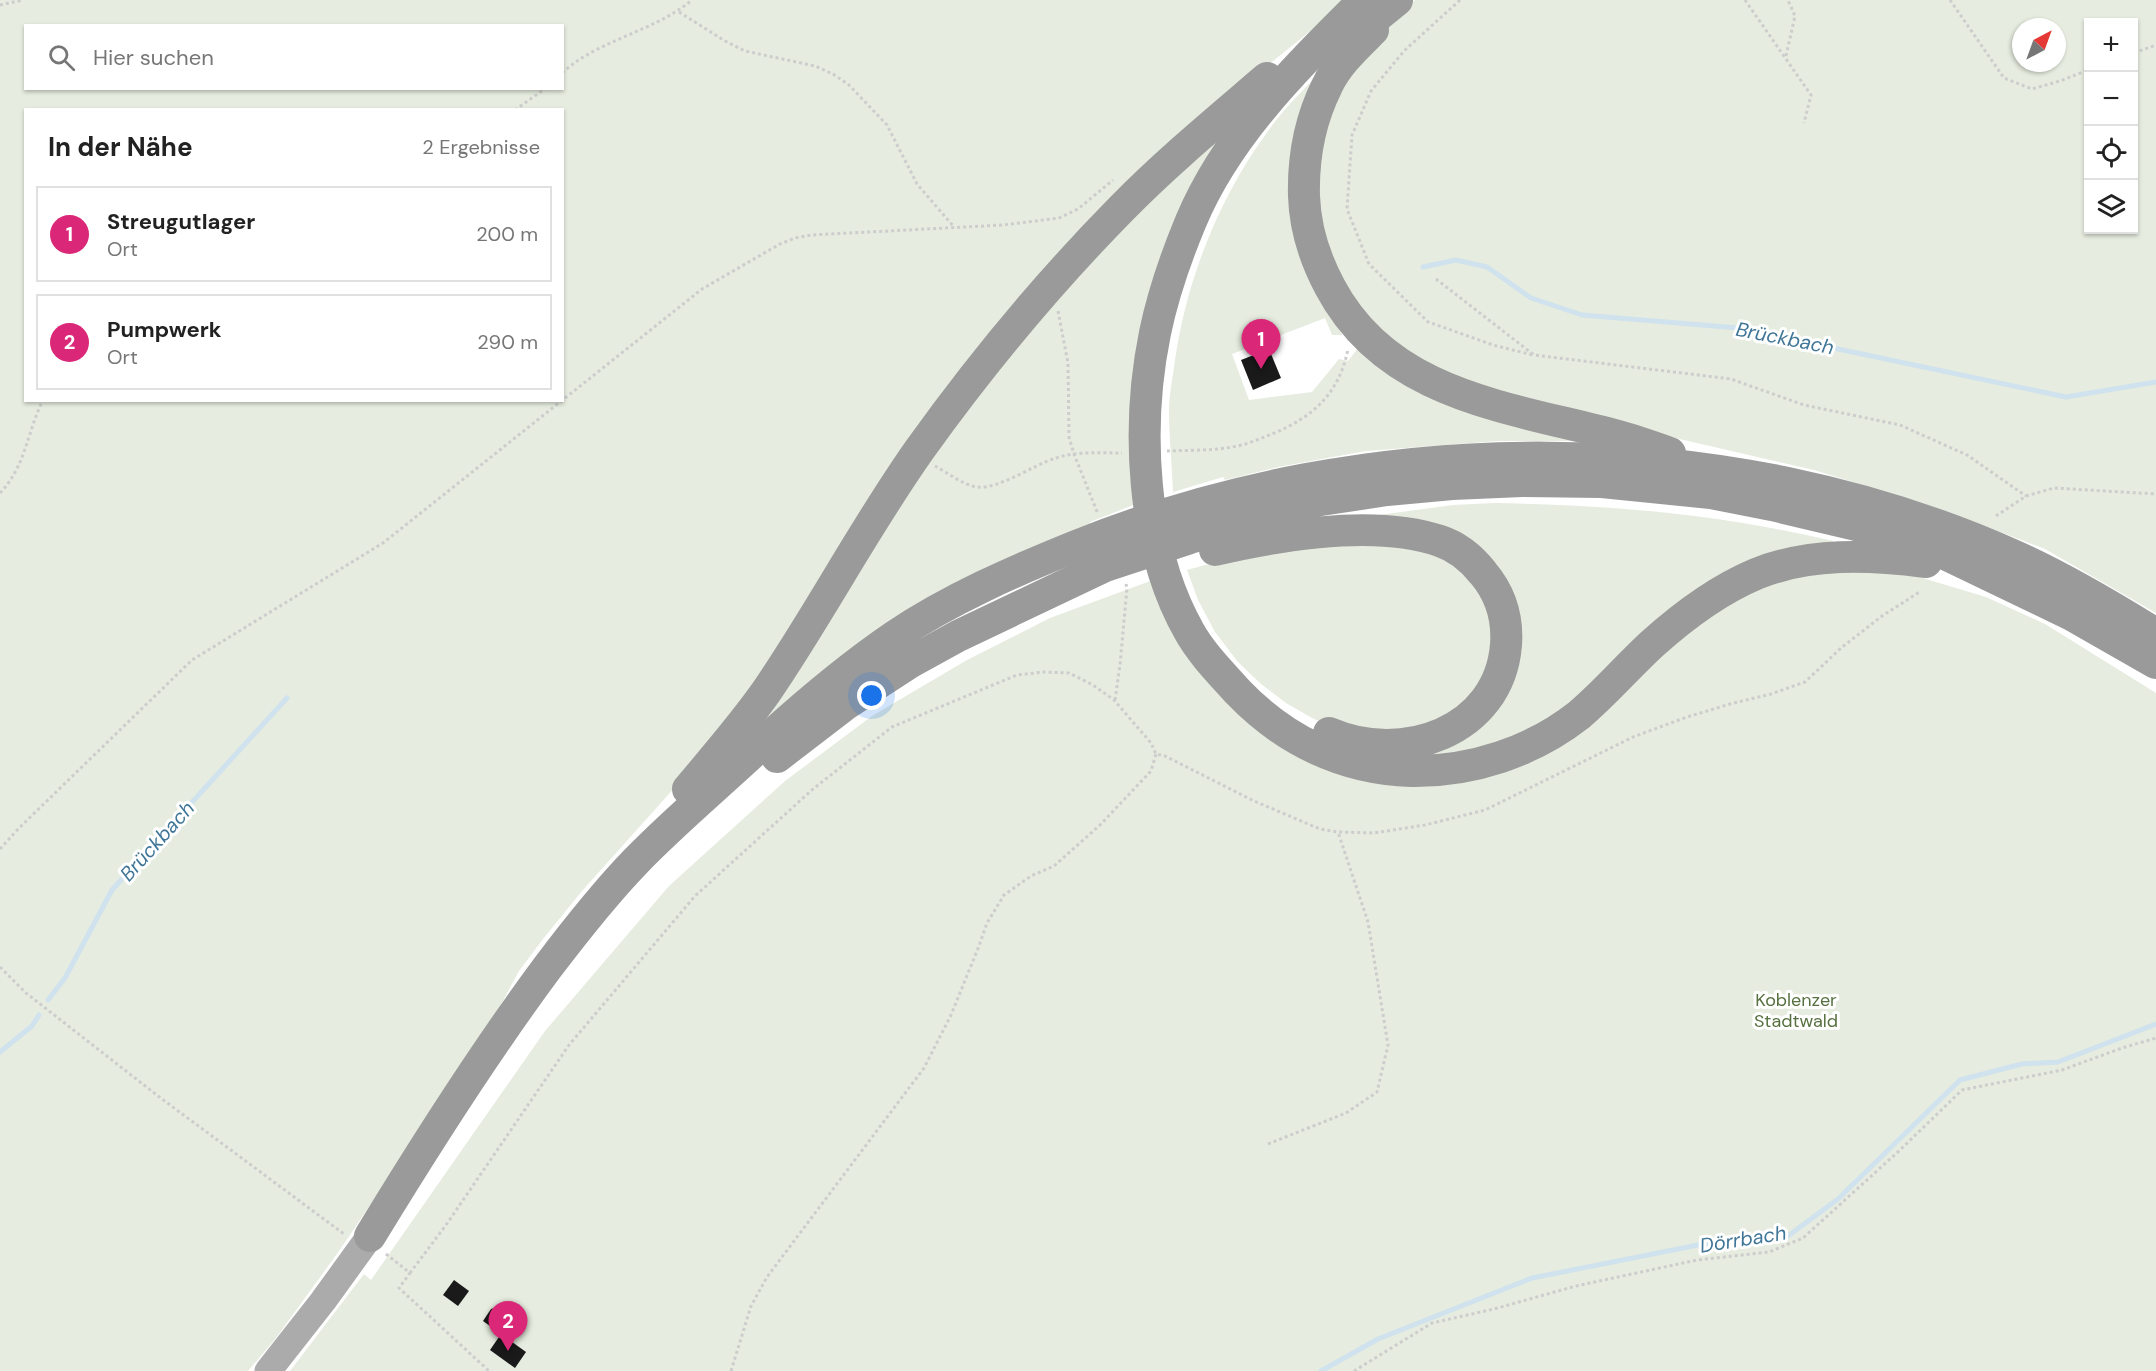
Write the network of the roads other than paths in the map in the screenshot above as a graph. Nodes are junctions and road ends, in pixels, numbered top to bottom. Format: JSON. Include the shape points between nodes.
{"nodes":[{"id":1,"x":1363,"y":0,"type":"edge"},
{"id":2,"x":1400,"y":0,"type":"edge"},
{"id":3,"x":1737,"y":474,"type":"junction"},
{"id":4,"x":1234,"y":522,"type":"junction"},
{"id":5,"x":1110,"y":551,"type":"junction"},
{"id":6,"x":2011,"y":585,"type":"junction"},
{"id":7,"x":2156,"y":634,"type":"edge"},
{"id":8,"x":2156,"y":663,"type":"edge"},
{"id":9,"x":636,"y":861,"type":"junction"},
{"id":10,"x":366,"y":1242,"type":"junction"},
{"id":11,"x":268,"y":1371,"type":"edge"}],
"edges":[{"from":1,"to":6,"type":"highway","via":[[1291,73],[1222,163],[1192,217],[1170,274],[1155,333],[1146,395],[1145,441],[1155,542],[1169,588],[1190,633],[1257,712],[1295,739],[1335,758],[1371,767],[1446,770],[1494,759],[1555,732],[1674,625],[1714,596],[1756,574],[1844,555],[1925,562]]},
{"from":1,"to":9,"type":"highway","via":[[1280,66],[1176,158],[1051,283],[982,366],[918,453],[872,519],[765,693],[654,830]]},
{"from":2,"to":3,"type":"highway","via":[[1349,54],[1328,84],[1311,128],[1304,170],[1304,210],[1320,268],[1347,314],[1373,343],[1409,370],[1450,389],[1508,410],[1619,436]]},
{"from":2,"to":4,"type":"highway","via":[[1341,44],[1269,120],[1234,172],[1207,224],[1186,280],[1173,336],[1165,397],[1166,489],[1182,582],[1202,624],[1230,663],[1267,699],[1340,738],[1375,745],[1438,737],[1462,724],[1482,705],[1504,662],[1506,634],[1502,607],[1490,581],[1473,560],[1442,542],[1412,533],[1319,533]]},
{"from":3,"to":4,"type":"highway","via":[[1594,459],[1522,457],[1379,467],[1308,478]]},
{"from":3,"to":7,"type":"highway","via":[[1881,506],[1950,530],[2019,558]]},
{"from":4,"to":5,"type":"highway","via":[[1177,510]]},
{"from":4,"to":5,"type":"highway","via":[[1202,553],[1152,568]]},
{"from":4,"to":6,"type":"highway","via":[[1321,500],[1387,490],[1464,484],[1602,482],[1711,493],[1856,525],[1939,551]]},
{"from":5,"to":9,"type":"highway","via":[[999,579],[896,636],[774,732]]},
{"from":5,"to":10,"type":"highway","via":[[1061,585],[909,663],[846,704],[785,749],[654,870],[575,959]]},
{"from":6,"to":8,"type":"highway"},
{"from":9,"to":10,"type":"highway","via":[[500,1031]]},
{"from":10,"to":11,"type":"main road"}]}
